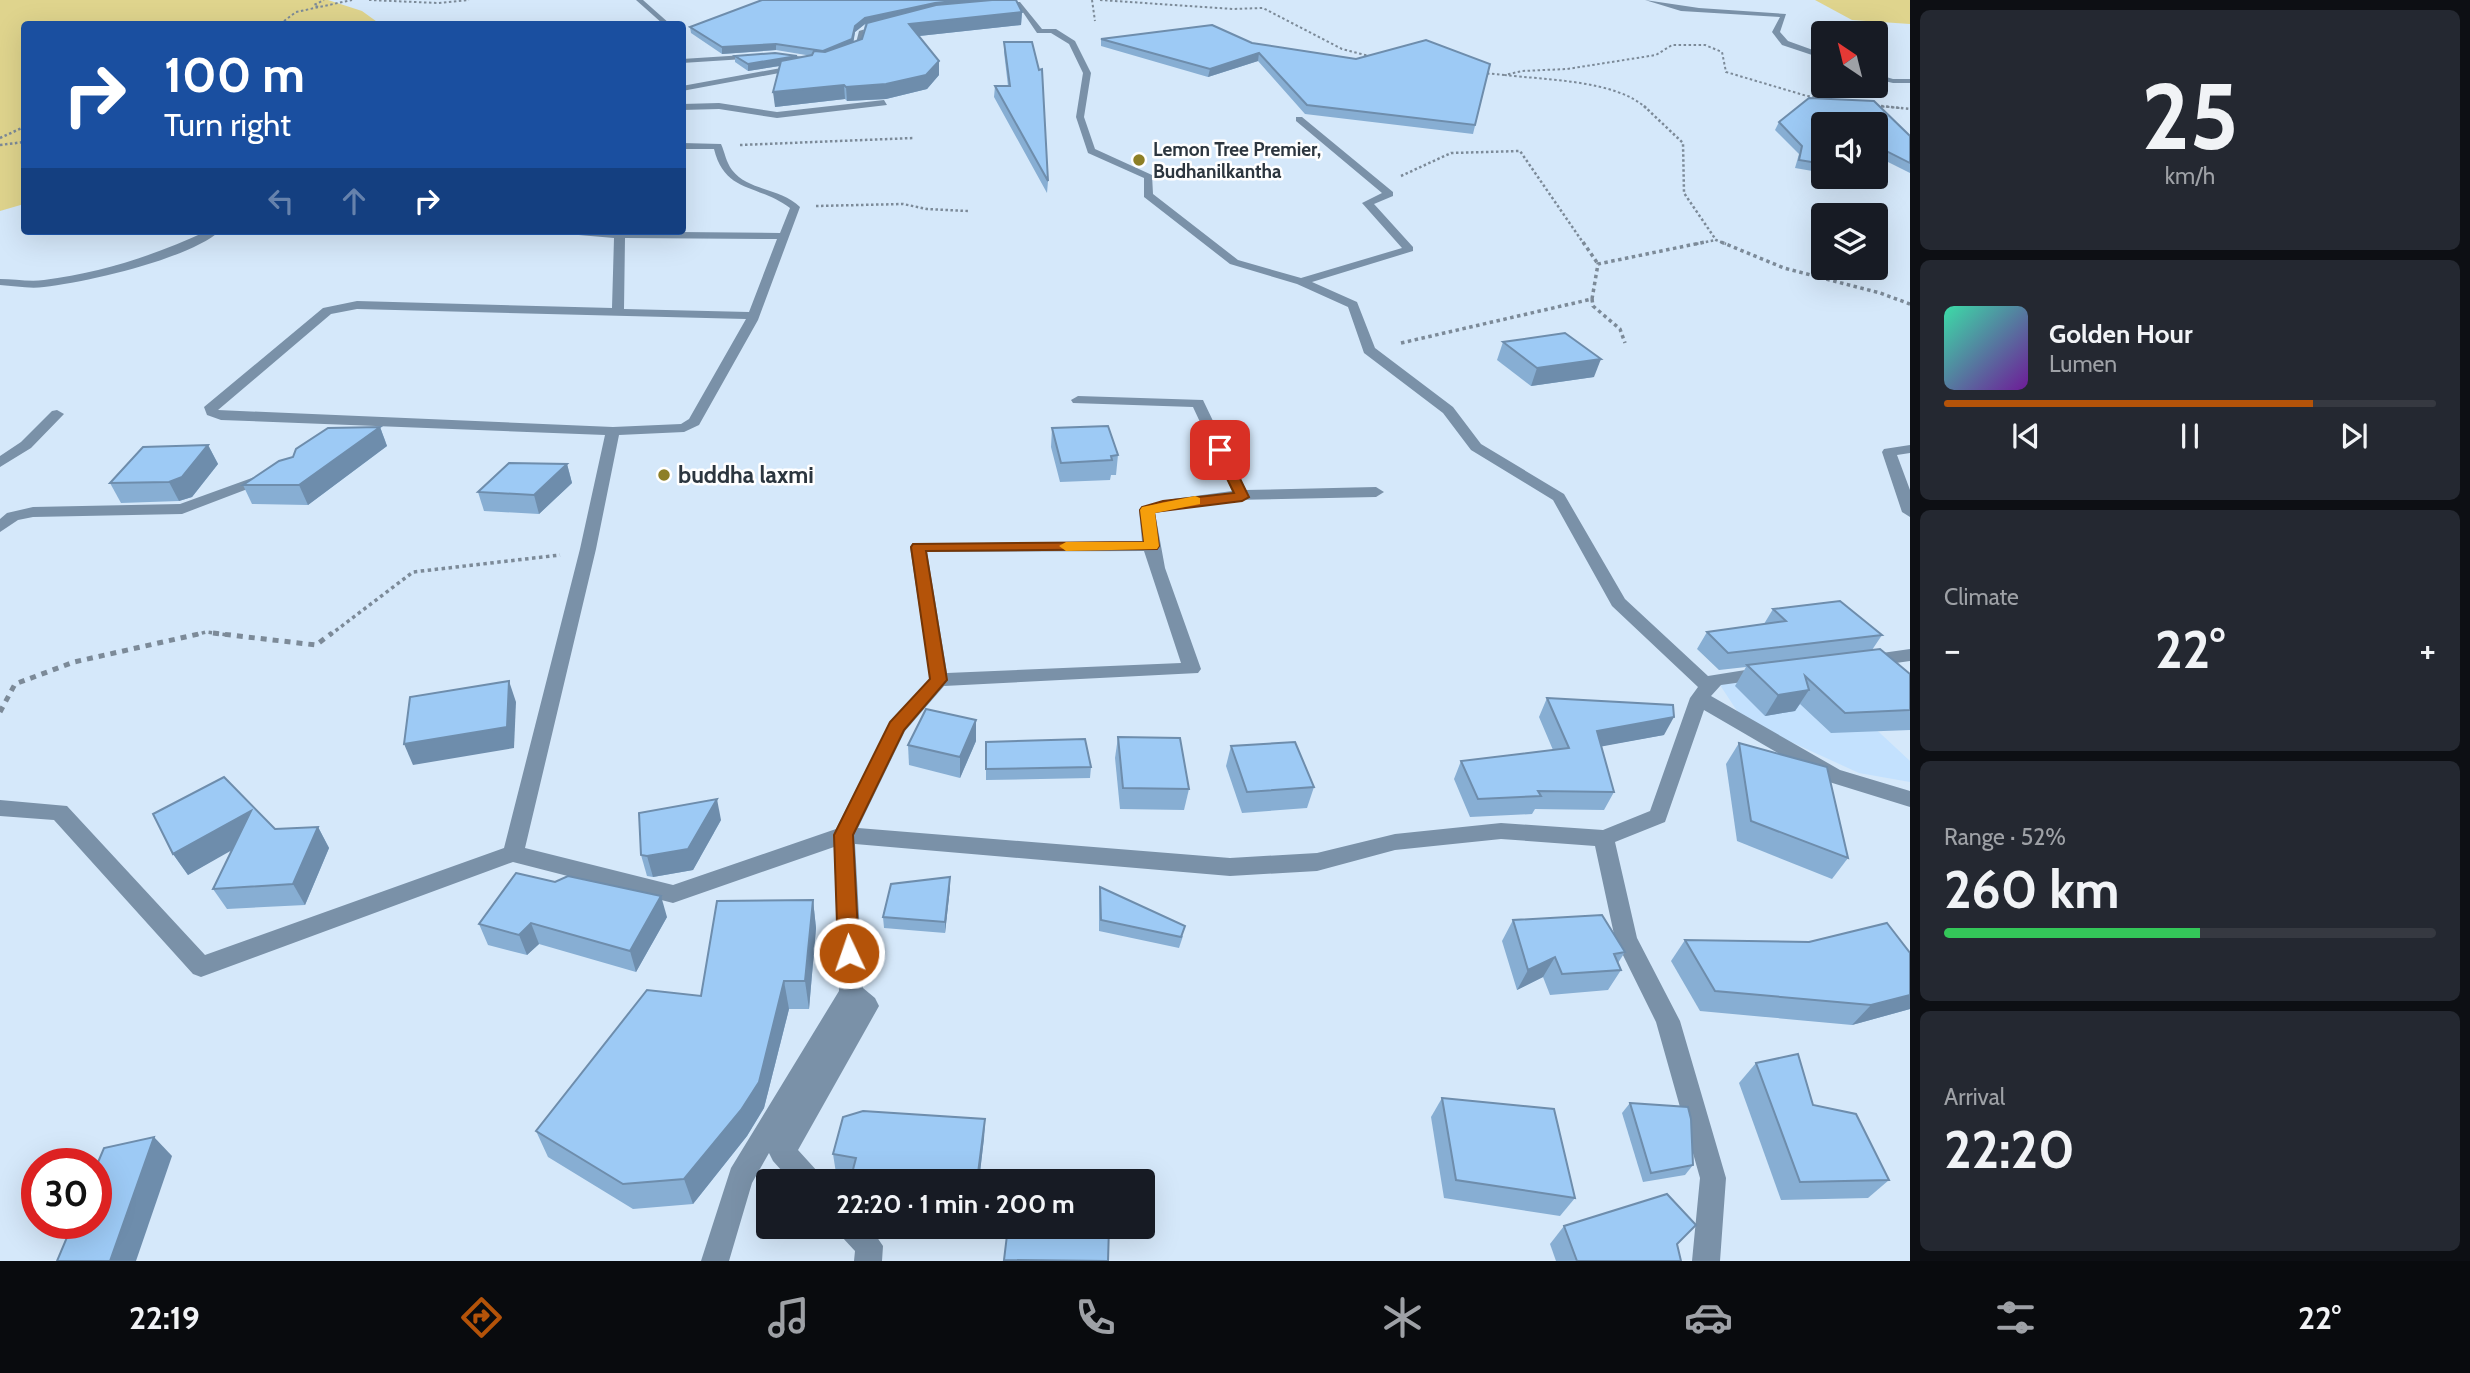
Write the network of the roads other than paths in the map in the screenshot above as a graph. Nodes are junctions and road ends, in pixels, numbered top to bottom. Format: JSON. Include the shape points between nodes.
{"nodes":[{"id":1,"x":639,"y":0,"type":"edge"},
{"id":2,"x":1648,"y":0,"type":"edge"},
{"id":3,"x":1021,"y":1,"type":"edge"},
{"id":4,"x":1005,"y":5,"type":"edge"},
{"id":5,"x":664,"y":21,"type":"edge"},
{"id":6,"x":893,"y":23,"type":"edge"},
{"id":7,"x":1811,"y":53,"type":"edge"},
{"id":8,"x":686,"y":61,"type":"edge"},
{"id":9,"x":825,"y":62,"type":"junction"},
{"id":10,"x":1888,"y":80,"type":"edge"},
{"id":11,"x":1910,"y":81,"type":"edge"},
{"id":12,"x":686,"y":88,"type":"edge"},
{"id":13,"x":884,"y":103,"type":"edge"},
{"id":14,"x":686,"y":107,"type":"edge"},
{"id":15,"x":1299,"y":119,"type":"dead end"},
{"id":16,"x":686,"y":146,"type":"edge"},
{"id":17,"x":686,"y":234,"type":"edge"},
{"id":18,"x":207,"y":235,"type":"edge"},
{"id":19,"x":620,"y":235,"type":"edge"},
{"id":20,"x":785,"y":236,"type":"junction"},
{"id":21,"x":0,"y":282,"type":"edge"},
{"id":22,"x":1301,"y":282,"type":"junction"},
{"id":23,"x":618,"y":312,"type":"junction"},
{"id":24,"x":753,"y":316,"type":"junction"},
{"id":25,"x":1078,"y":400,"type":"dead end"},
{"id":26,"x":57,"y":414,"type":"dead end"},
{"id":27,"x":612,"y":430,"type":"junction"},
{"id":28,"x":1910,"y":449,"type":"edge"},
{"id":29,"x":0,"y":463,"type":"edge"},
{"id":30,"x":285,"y":474,"type":"edge"},
{"id":31,"x":1376,"y":492,"type":"dead end"},
{"id":32,"x":1242,"y":497,"type":"junction"},
{"id":33,"x":1910,"y":512,"type":"edge"},
{"id":34,"x":0,"y":527,"type":"edge"},
{"id":35,"x":1152,"y":546,"type":"junction"},
{"id":36,"x":1910,"y":655,"type":"edge"},
{"id":37,"x":1854,"y":662,"type":"edge"},
{"id":38,"x":1785,"y":671,"type":"edge"},
{"id":39,"x":939,"y":680,"type":"junction"},
{"id":40,"x":1704,"y":693,"type":"junction"},
{"id":41,"x":1910,"y":799,"type":"edge"},
{"id":42,"x":0,"y":808,"type":"edge"},
{"id":43,"x":844,"y":835,"type":"junction"},
{"id":44,"x":1604,"y":838,"type":"junction"},
{"id":45,"x":513,"y":853,"type":"junction"},
{"id":46,"x":851,"y":993,"type":"junction"},
{"id":47,"x":798,"y":1169,"type":"edge"},
{"id":48,"x":863,"y":1239,"type":"edge"},
{"id":49,"x":715,"y":1261,"type":"edge"},
{"id":50,"x":868,"y":1261,"type":"edge"},
{"id":51,"x":1706,"y":1261,"type":"edge"}],
"edges":[{"from":1,"to":5,"type":"street"},
{"from":2,"to":7,"type":"street","via":[[1715,13],[1784,16],[1776,32],[1785,44]]},
{"from":3,"to":4,"type":"street"},
{"from":3,"to":22,"type":"street","via":[[1040,31],[1053,31],[1072,43],[1087,73],[1080,117],[1091,151],[1149,177],[1148,195],[1234,262]]},
{"from":6,"to":9,"type":"street","via":[[862,33],[859,48]]},
{"from":8,"to":9,"type":"street","via":[[776,55]]},
{"from":9,"to":12,"type":"street"},
{"from":10,"to":11,"type":"street"},
{"from":13,"to":14,"type":"street","via":[[777,115],[719,106]]},
{"from":15,"to":22,"type":"street","via":[[1390,194],[1367,203],[1409,249]]},
{"from":16,"to":20,"type":"street","via":[[718,146],[720,164],[726,171],[795,206]]},
{"from":17,"to":20,"type":"street"},
{"from":18,"to":21,"type":"street","via":[[120,268],[42,284]]},
{"from":19,"to":23,"type":"street"},
{"from":20,"to":24,"type":"street"},
{"from":22,"to":40,"type":"street","via":[[1353,305],[1369,350],[1448,410],[1476,447],[1559,497],[1618,602]]},
{"from":23,"to":24,"type":"street"},
{"from":23,"to":27,"type":"street","via":[[341,307],[327,311],[211,407],[221,416]]},
{"from":24,"to":27,"type":"street","via":[[694,422],[671,430]]},
{"from":25,"to":32,"type":"street","via":[[1198,403]]},
{"from":26,"to":29,"type":"street"},
{"from":27,"to":45,"type":"street","via":[[588,549]]},
{"from":28,"to":33,"type":"street","via":[[1889,453]]},
{"from":30,"to":34,"type":"street","via":[[182,509],[33,512],[13,516]]},
{"from":31,"to":32,"type":"street"},
{"from":32,"to":35,"type":"street","via":[[1147,510]]},
{"from":35,"to":39,"type":"street","via":[[918,547]]},
{"from":35,"to":39,"type":"street","via":[[1192,669]]},
{"from":36,"to":37,"type":"street"},
{"from":38,"to":40,"type":"street","via":[[1716,679]]},
{"from":39,"to":43,"type":"street","via":[[897,727]]},
{"from":40,"to":41,"type":"street","via":[[1833,776]]},
{"from":40,"to":44,"type":"street","via":[[1658,816]]},
{"from":42,"to":45,"type":"street","via":[[60,811],[201,967]]},
{"from":43,"to":44,"type":"street","via":[[1230,867],[1317,862],[1395,842],[1502,831]]},
{"from":43,"to":45,"type":"street","via":[[673,894]]},
{"from":43,"to":46,"type":"street"},
{"from":44,"to":51,"type":"street","via":[[1626,939],[1668,1021],[1713,1178]]},
{"from":46,"to":47,"type":"street","via":[[867,1006],[782,1152]]},
{"from":46,"to":49,"type":"street","via":[[740,1177]]},
{"from":48,"to":50,"type":"street","via":[[869,1246]]}]}
